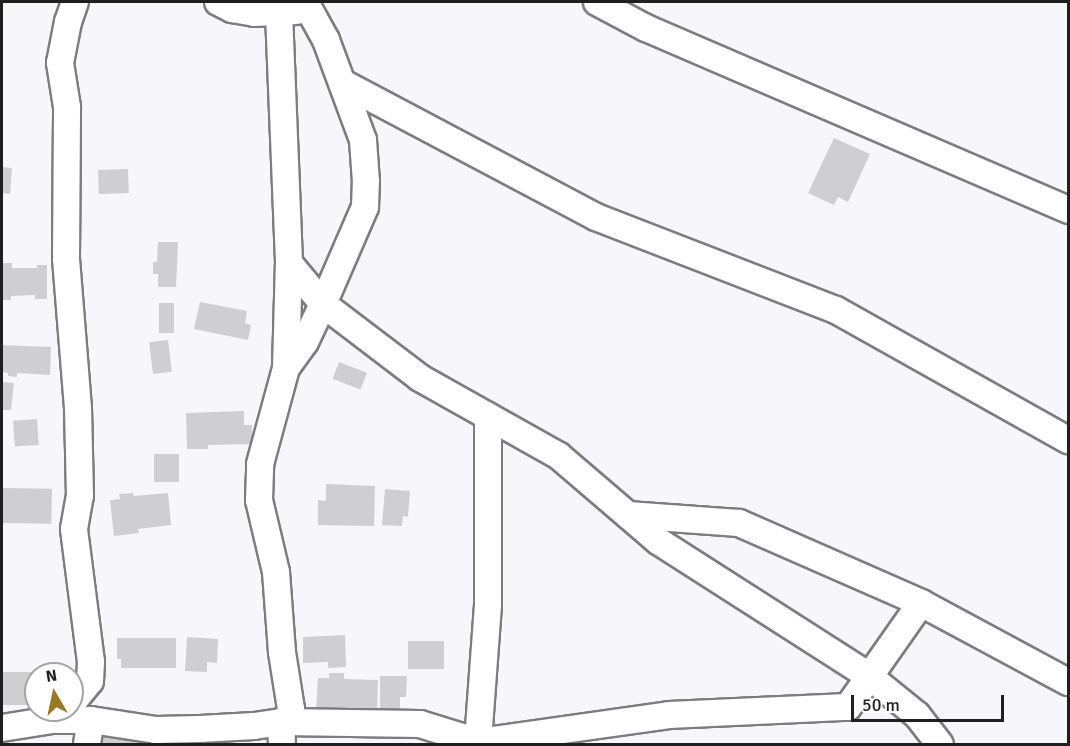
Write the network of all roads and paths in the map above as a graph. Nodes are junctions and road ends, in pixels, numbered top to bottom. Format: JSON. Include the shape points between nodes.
{"nodes":[{"id":1,"x":75,"y":2,"type":"edge"},
{"id":2,"x":218,"y":2,"type":"edge"},
{"id":3,"x":597,"y":2,"type":"edge"},
{"id":4,"x":307,"y":5,"type":"edge"},
{"id":5,"x":279,"y":13,"type":"junction"},
{"id":6,"x":343,"y":83,"type":"junction"},
{"id":7,"x":1068,"y":210,"type":"edge"},
{"id":8,"x":289,"y":263,"type":"junction"},
{"id":9,"x":323,"y":304,"type":"junction"},
{"id":10,"x":286,"y":368,"type":"junction"},
{"id":11,"x":488,"y":416,"type":"junction"},
{"id":12,"x":1068,"y":440,"type":"edge"},
{"id":13,"x":628,"y":515,"type":"junction"},
{"id":14,"x":921,"y":603,"type":"junction"},
{"id":15,"x":869,"y":676,"type":"junction"},
{"id":16,"x":1068,"y":681,"type":"edge"},
{"id":17,"x":28,"y":722,"type":"edge"},
{"id":18,"x":83,"y":723,"type":"edge"},
{"id":19,"x":2,"y":728,"type":"edge"},
{"id":20,"x":282,"y":734,"type":"edge"},
{"id":21,"x":478,"y":743,"type":"edge"},
{"id":22,"x":940,"y":744,"type":"edge"}],
"edges":[{"from":1,"to":18,"type":"street","via":[[60,63],[67,108],[66,258],[78,408],[80,496],[74,529],[92,662]]},
{"from":2,"to":5,"type":"street","via":[[255,14]]},
{"from":3,"to":7,"type":"street","via":[[646,28]]},
{"from":4,"to":5,"type":"street"},
{"from":4,"to":6,"type":"street"},
{"from":5,"to":8,"type":"street"},
{"from":6,"to":9,"type":"street","via":[[363,140],[365,207]]},
{"from":6,"to":12,"type":"street","via":[[596,218],[836,310]]},
{"from":8,"to":9,"type":"street"},
{"from":8,"to":10,"type":"street"},
{"from":9,"to":10,"type":"street","via":[[305,342]]},
{"from":9,"to":11,"type":"street","via":[[420,378]]},
{"from":10,"to":20,"type":"street","via":[[260,464],[259,500],[276,572],[291,709]]},
{"from":11,"to":13,"type":"street","via":[[559,456]]},
{"from":11,"to":21,"type":"street","via":[[488,605]]},
{"from":13,"to":14,"type":"street","via":[[739,523]]},
{"from":13,"to":15,"type":"street","via":[[658,541]]},
{"from":14,"to":15,"type":"street"},
{"from":14,"to":16,"type":"street"},
{"from":15,"to":21,"type":"street","via":[[848,706],[669,715]]},
{"from":15,"to":22,"type":"street","via":[[917,715]]},
{"from":17,"to":19,"type":"street"},
{"from":18,"to":20,"type":"street","via":[[156,730],[254,726]]},
{"from":20,"to":21,"type":"street","via":[[420,724]]}]}
